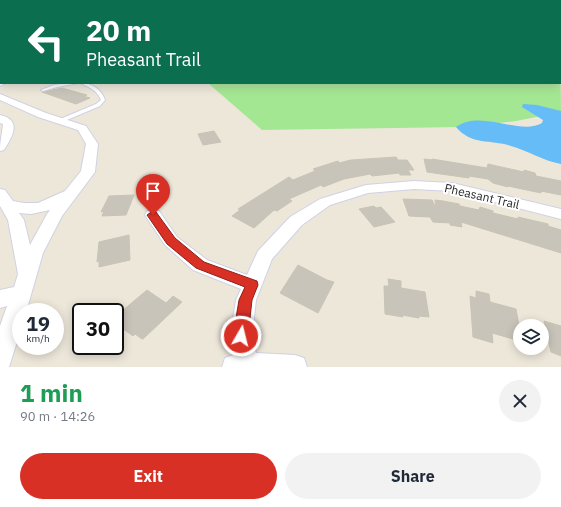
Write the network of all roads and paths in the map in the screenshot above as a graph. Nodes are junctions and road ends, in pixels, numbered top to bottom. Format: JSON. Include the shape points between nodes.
{"nodes":[{"id":1,"x":70,"y":84,"type":"edge"},
{"id":2,"x":89,"y":84,"type":"edge"},
{"id":3,"x":43,"y":90,"type":"dead end"},
{"id":4,"x":0,"y":97,"type":"edge"},
{"id":5,"x":0,"y":118,"type":"edge"},
{"id":6,"x":60,"y":121,"type":"junction"},
{"id":7,"x":0,"y":147,"type":"edge"},
{"id":8,"x":73,"y":191,"type":"junction"},
{"id":9,"x":4,"y":199,"type":"edge"},
{"id":10,"x":561,"y":214,"type":"edge"},
{"id":11,"x":153,"y":215,"type":"dead end"},
{"id":12,"x":25,"y":284,"type":"junction"},
{"id":13,"x":252,"y":285,"type":"junction"},
{"id":14,"x":0,"y":299,"type":"edge"},
{"id":15,"x":0,"y":361,"type":"edge"},
{"id":16,"x":240,"y":365,"type":"edge"},
{"id":17,"x":295,"y":367,"type":"edge"}],
"edges":[{"from":1,"to":3,"type":"lane"},
{"from":2,"to":6,"type":"lane","via":[[103,100],[98,105]]},
{"from":4,"to":6,"type":"street"},
{"from":5,"to":7,"type":"street","via":[[8,123],[8,134]]},
{"from":6,"to":8,"type":"street","via":[[82,128],[92,144],[88,172]]},
{"from":8,"to":9,"type":"street","via":[[42,208],[24,210]]},
{"from":8,"to":12,"type":"street","via":[[55,214],[34,253]]},
{"from":9,"to":12,"type":"street","via":[[16,220]]},
{"from":10,"to":13,"type":"street","name":"Pheasant Trail","via":[[452,187],[414,185],[366,188],[325,202],[296,221],[264,256]]},
{"from":11,"to":13,"type":"street","via":[[171,241],[200,265]]},
{"from":12,"to":14,"type":"street"},
{"from":12,"to":15,"type":"street"},
{"from":13,"to":16,"type":"street","name":"Pheasant Trail","via":[[246,300]]},
{"from":16,"to":17,"type":"street"}]}
